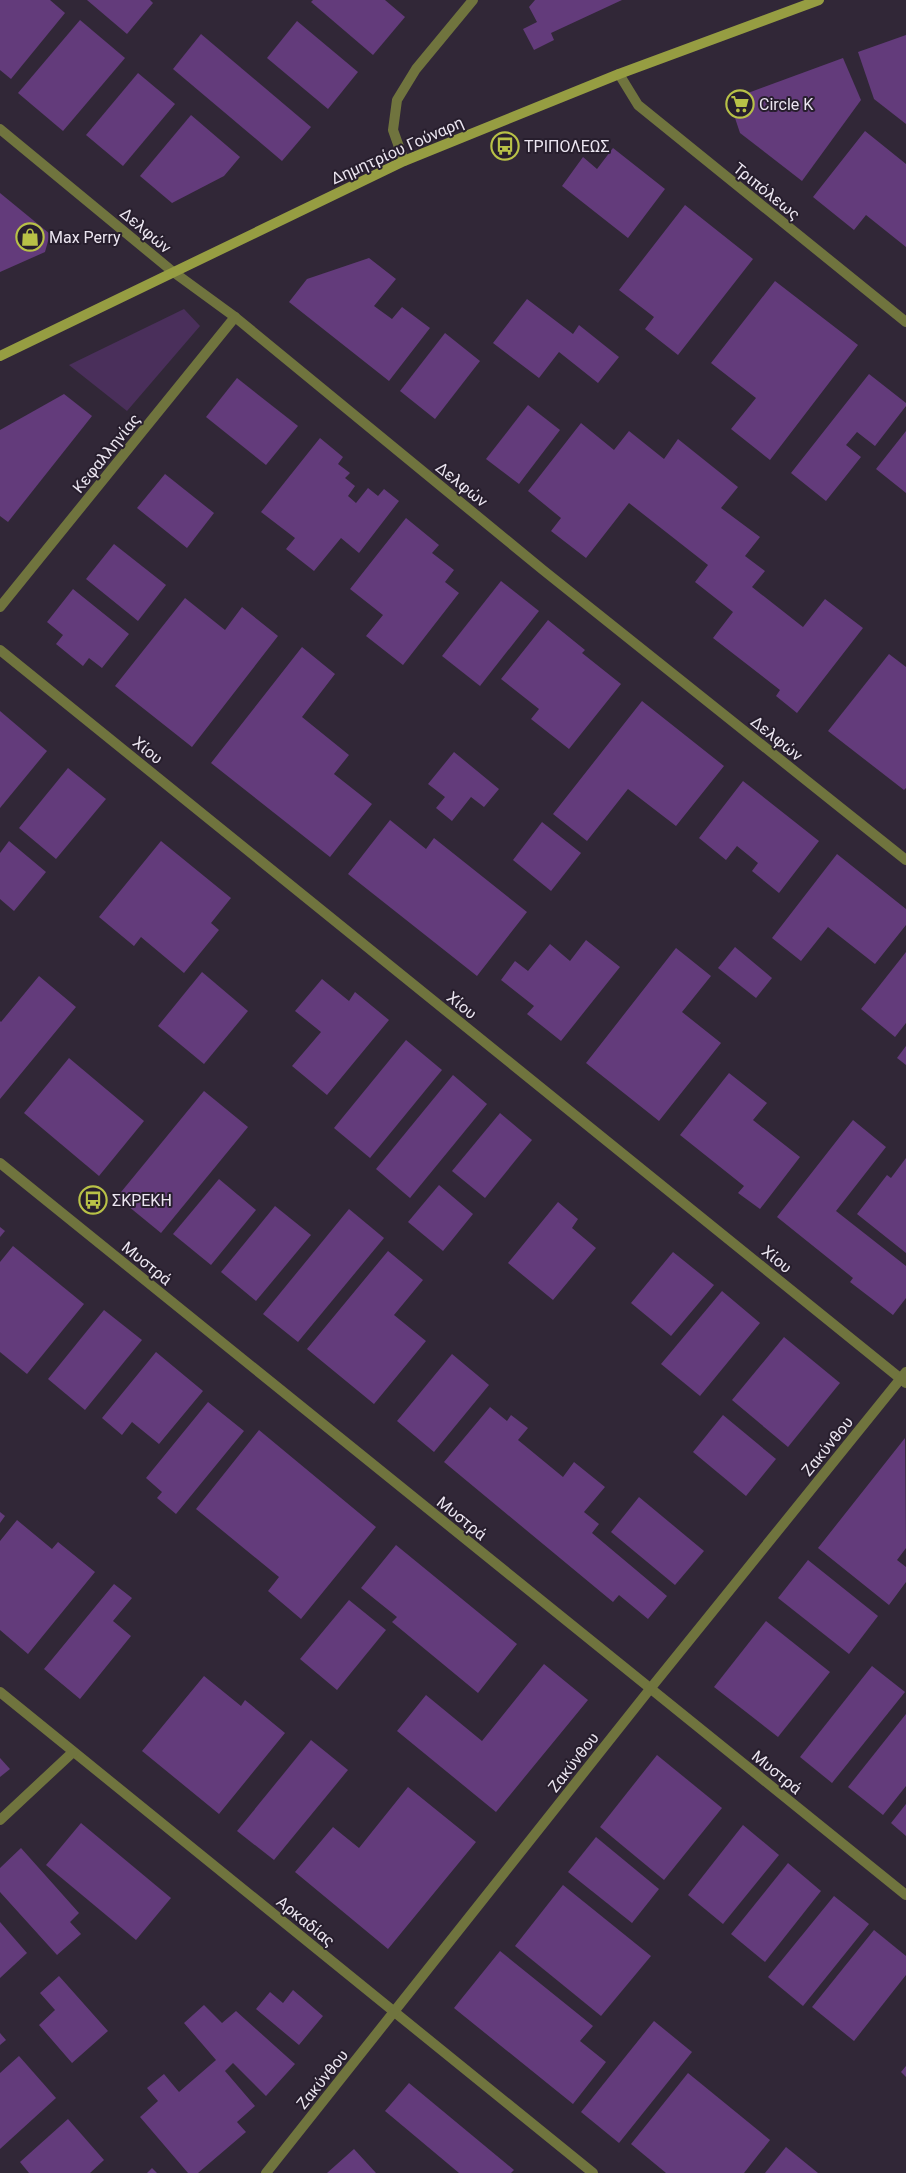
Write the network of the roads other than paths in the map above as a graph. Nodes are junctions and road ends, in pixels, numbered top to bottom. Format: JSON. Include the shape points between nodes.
{"nodes":[{"id":1,"x":474,"y":0,"type":"edge"},
{"id":2,"x":819,"y":0,"type":"edge"},
{"id":3,"x":620,"y":74,"type":"junction"},
{"id":4,"x":0,"y":129,"type":"edge"},
{"id":5,"x":404,"y":161,"type":"junction"},
{"id":6,"x":172,"y":271,"type":"junction"},
{"id":7,"x":236,"y":317,"type":"junction"},
{"id":8,"x":906,"y":322,"type":"edge"},
{"id":9,"x":0,"y":356,"type":"edge"},
{"id":10,"x":0,"y":607,"type":"edge"},
{"id":11,"x":0,"y":650,"type":"edge"},
{"id":12,"x":906,"y":860,"type":"edge"},
{"id":13,"x":0,"y":1163,"type":"edge"},
{"id":14,"x":904,"y":1378,"type":"edge"},
{"id":15,"x":650,"y":1689,"type":"junction"},
{"id":16,"x":0,"y":1692,"type":"edge"},
{"id":17,"x":73,"y":1752,"type":"junction"},
{"id":18,"x":0,"y":1820,"type":"edge"},
{"id":19,"x":906,"y":1895,"type":"edge"},
{"id":20,"x":394,"y":2012,"type":"junction"},
{"id":21,"x":266,"y":2173,"type":"edge"},
{"id":22,"x":593,"y":2173,"type":"edge"}],
"edges":[{"from":1,"to":5,"type":"street","via":[[416,69],[397,100],[393,130]]},
{"from":2,"to":3,"type":"main road","name":"Δημητρίου Γούναρη"},
{"from":3,"to":5,"type":"main road","name":"Δημητρίου Γούναρη"},
{"from":3,"to":8,"type":"street","name":"Τριπόλεως","via":[[638,106]]},
{"from":4,"to":6,"type":"street","name":"Δελφών"},
{"from":5,"to":6,"type":"main road","name":"Δημητρίου Γούναρη"},
{"from":6,"to":7,"type":"street","name":"Δελφών"},
{"from":6,"to":9,"type":"main road","name":"Δημητρίου Γούναρη"},
{"from":7,"to":10,"type":"street","name":"Κεφαλληνίας"},
{"from":7,"to":12,"type":"street","name":"Δελφών","via":[[535,564]]},
{"from":11,"to":14,"type":"street","name":"Χίου"},
{"from":13,"to":15,"type":"street","name":"Μυστρά"},
{"from":14,"to":15,"type":"street","name":"Ζακύνθου"},
{"from":15,"to":19,"type":"street","name":"Μυστρά"},
{"from":15,"to":20,"type":"street","name":"Ζακύνθου"},
{"from":16,"to":17,"type":"street","name":"Αρκαδίας"},
{"from":17,"to":18,"type":"street"},
{"from":17,"to":20,"type":"street","name":"Αρκαδίας"},
{"from":20,"to":21,"type":"street","name":"Ζακύνθου"},
{"from":20,"to":22,"type":"street","name":"Αρκαδίας"}]}
